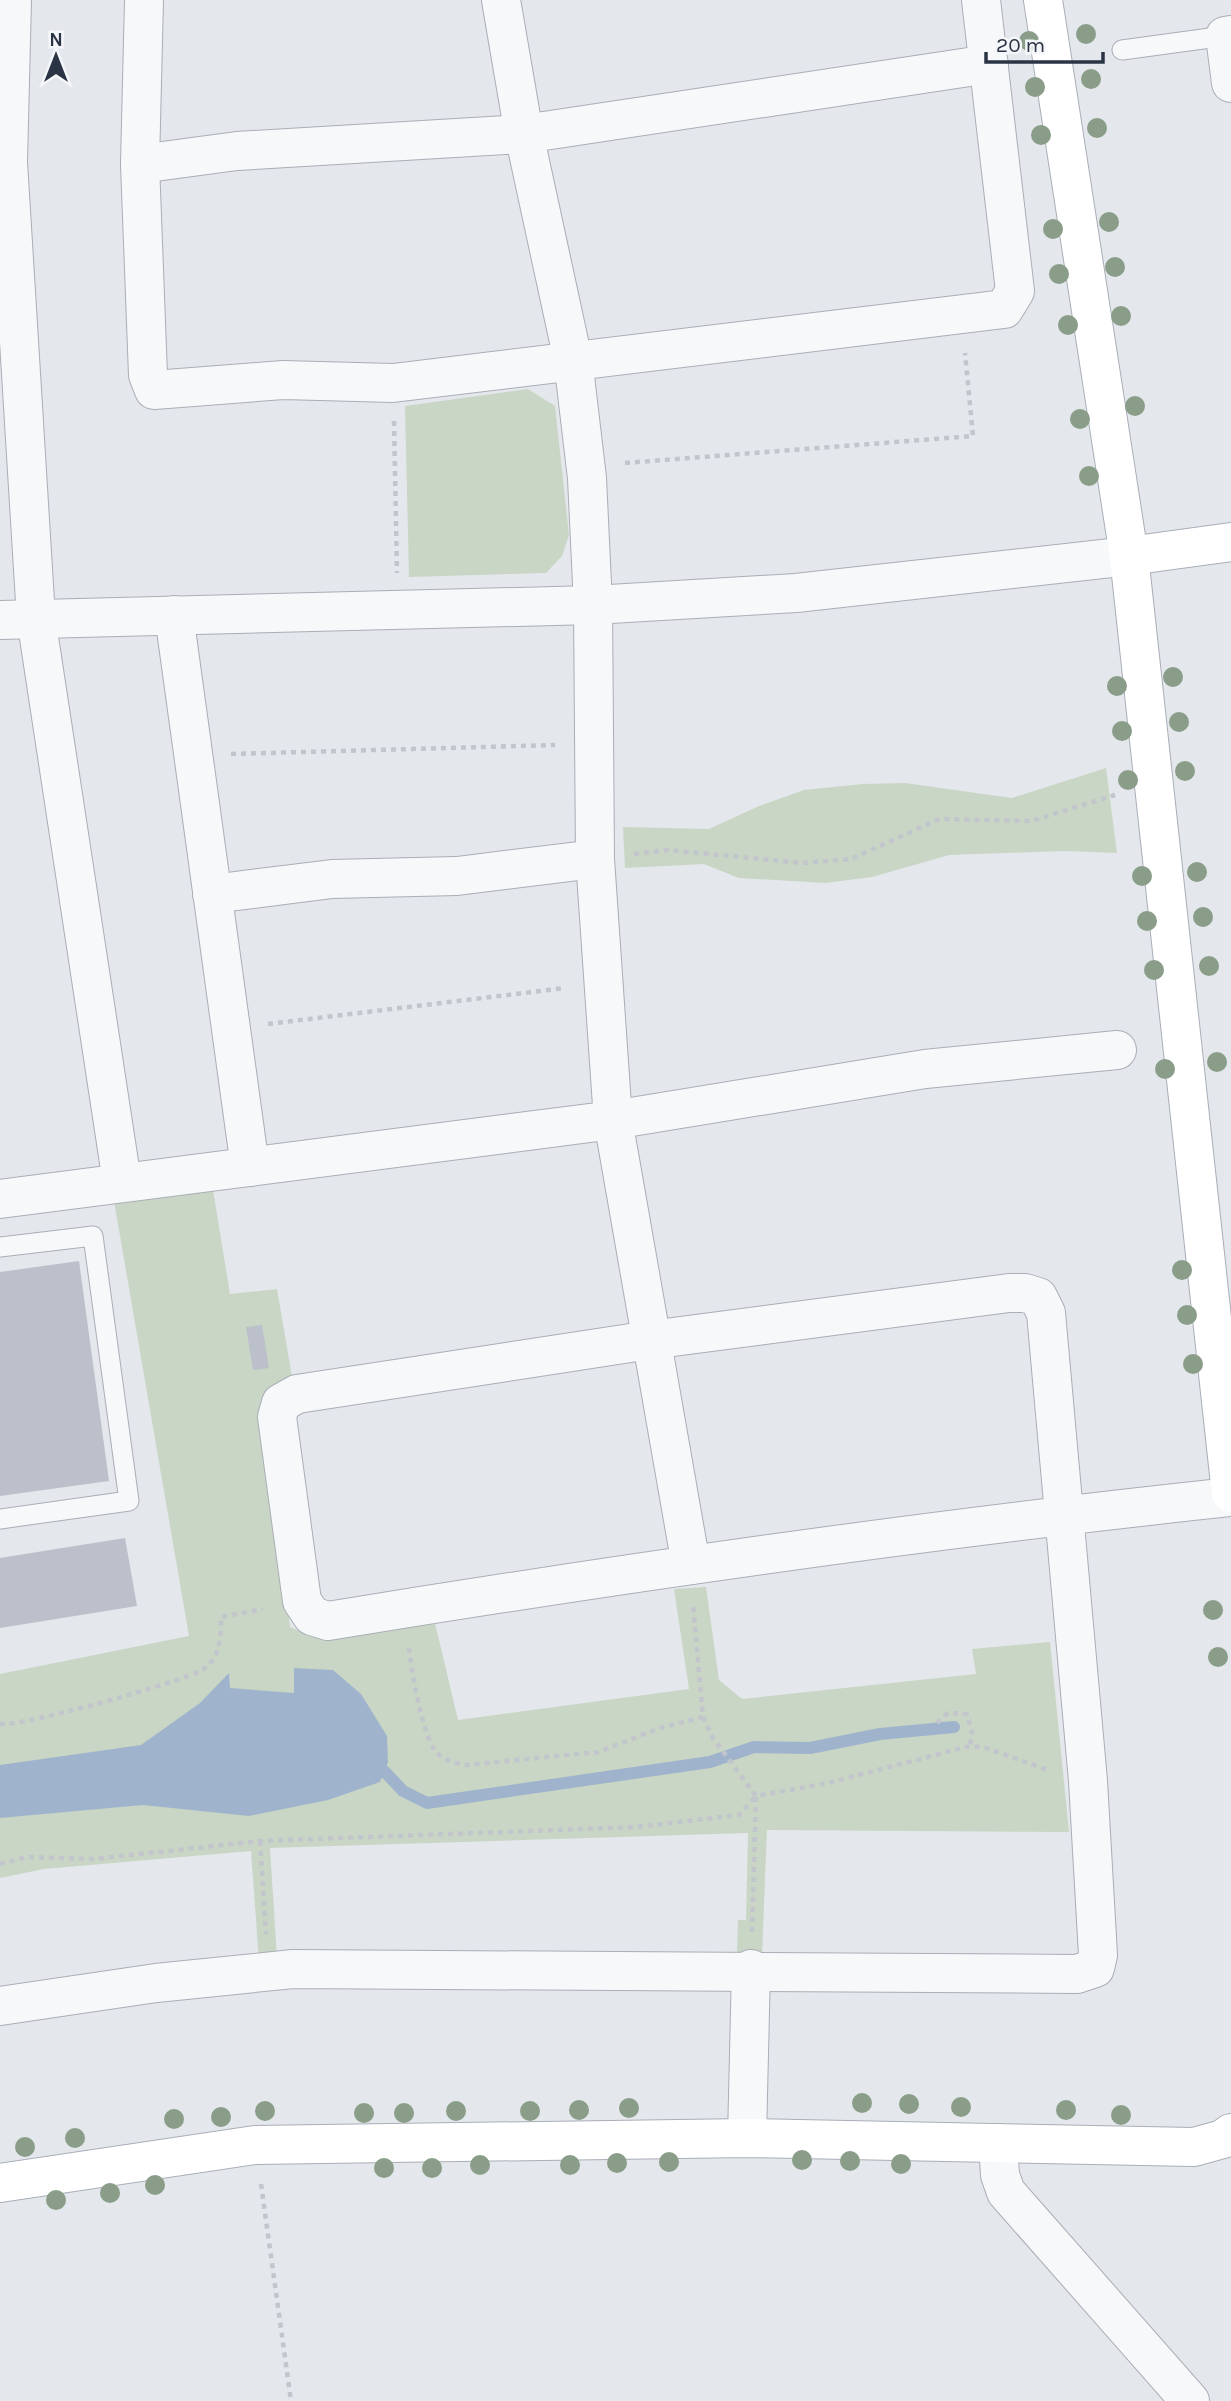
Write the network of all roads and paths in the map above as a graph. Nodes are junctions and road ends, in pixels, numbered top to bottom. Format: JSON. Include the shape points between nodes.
{"nodes":[{"id":1,"x":12,"y":0,"type":"edge"},
{"id":2,"x":144,"y":0,"type":"edge"},
{"id":3,"x":501,"y":0,"type":"edge"},
{"id":4,"x":981,"y":0,"type":"edge"},
{"id":5,"x":1043,"y":0,"type":"edge"},
{"id":6,"x":1228,"y":35,"type":"edge"},
{"id":7,"x":1122,"y":50,"type":"dead end"},
{"id":8,"x":989,"y":64,"type":"junction"},
{"id":9,"x":1231,"y":83,"type":"edge"},
{"id":10,"x":524,"y":134,"type":"junction"},
{"id":11,"x":140,"y":164,"type":"junction"},
{"id":12,"x":961,"y":314,"type":"junction"},
{"id":13,"x":573,"y":360,"type":"junction"},
{"id":14,"x":393,"y":383,"type":"junction"},
{"id":15,"x":624,"y":463,"type":"dead end"},
{"id":16,"x":1231,"y":541,"type":"edge"},
{"id":17,"x":1129,"y":556,"type":"junction"},
{"id":18,"x":397,"y":584,"type":"dead end"},
{"id":19,"x":593,"y":605,"type":"junction"},
{"id":20,"x":174,"y":615,"type":"junction"},
{"id":21,"x":18,"y":619,"type":"edge"},
{"id":22,"x":594,"y":744,"type":"junction"},
{"id":23,"x":192,"y":755,"type":"junction"},
{"id":24,"x":1122,"y":793,"type":"dead end"},
{"id":25,"x":595,"y":859,"type":"junction"},
{"id":26,"x":212,"y":894,"type":"junction"},
{"id":27,"x":604,"y":983,"type":"junction"},
{"id":28,"x":231,"y":1028,"type":"junction"},
{"id":29,"x":1117,"y":1050,"type":"dead end"},
{"id":30,"x":614,"y":1120,"type":"junction"},
{"id":31,"x":250,"y":1167,"type":"junction"},
{"id":32,"x":122,"y":1182,"type":"junction"},
{"id":33,"x":0,"y":1199,"type":"edge"},
{"id":34,"x":0,"y":1247,"type":"edge"},
{"id":35,"x":650,"y":1339,"type":"junction"},
{"id":36,"x":1231,"y":1495,"type":"edge"},
{"id":37,"x":1064,"y":1514,"type":"junction"},
{"id":38,"x":0,"y":1519,"type":"edge"},
{"id":39,"x":691,"y":1565,"type":"junction"},
{"id":40,"x":403,"y":1609,"type":"junction"},
{"id":41,"x":220,"y":1617,"type":"dead end"},
{"id":42,"x":703,"y":1717,"type":"junction"},
{"id":43,"x":937,"y":1723,"type":"dead end"},
{"id":44,"x":0,"y":1724,"type":"edge"},
{"id":45,"x":970,"y":1746,"type":"junction"},
{"id":46,"x":1088,"y":1781,"type":"junction"},
{"id":47,"x":755,"y":1796,"type":"junction"},
{"id":48,"x":260,"y":1841,"type":"junction"},
{"id":49,"x":0,"y":1864,"type":"edge"},
{"id":50,"x":751,"y":1969,"type":"junction"},
{"id":51,"x":268,"y":1971,"type":"junction"},
{"id":52,"x":0,"y":2006,"type":"edge"},
{"id":53,"x":1231,"y":2133,"type":"edge"},
{"id":54,"x":747,"y":2138,"type":"junction"},
{"id":55,"x":999,"y":2143,"type":"junction"},
{"id":56,"x":255,"y":2145,"type":"junction"},
{"id":57,"x":0,"y":2183,"type":"edge"},
{"id":58,"x":291,"y":2401,"type":"edge"},
{"id":59,"x":1190,"y":2401,"type":"edge"}],
"edges":[{"from":1,"to":21,"type":"street","via":[[8,162]]},
{"from":2,"to":11,"type":"street"},
{"from":3,"to":10,"type":"street"},
{"from":4,"to":8,"type":"street"},
{"from":5,"to":17,"type":"street"},
{"from":6,"to":7,"type":"lane"},
{"from":6,"to":9,"type":"street"},
{"from":8,"to":10,"type":"street"},
{"from":8,"to":12,"type":"street","via":[[1015,291],[1004,309]]},
{"from":10,"to":11,"type":"street","via":[[237,151]]},
{"from":10,"to":13,"type":"street"},
{"from":11,"to":14,"type":"street","via":[[148,375],[154,390],[283,380]]},
{"from":12,"to":13,"type":"street"},
{"from":12,"to":15,"type":"path","via":[[973,436]]},
{"from":13,"to":14,"type":"street"},
{"from":13,"to":19,"type":"street","via":[[587,478]]},
{"from":14,"to":18,"type":"path"},
{"from":16,"to":17,"type":"street"},
{"from":17,"to":19,"type":"street","via":[[796,593]]},
{"from":17,"to":36,"type":"street"},
{"from":19,"to":20,"type":"street"},
{"from":19,"to":22,"type":"street"},
{"from":20,"to":21,"type":"street"},
{"from":20,"to":23,"type":"street"},
{"from":21,"to":32,"type":"street"},
{"from":22,"to":23,"type":"path"},
{"from":22,"to":25,"type":"street"},
{"from":23,"to":26,"type":"street"},
{"from":24,"to":25,"type":"path","via":[[1031,821],[939,819],[851,859],[802,863],[668,850]]},
{"from":25,"to":26,"type":"street","via":[[457,876],[332,879]]},
{"from":25,"to":27,"type":"street"},
{"from":26,"to":28,"type":"street"},
{"from":27,"to":28,"type":"path"},
{"from":27,"to":30,"type":"street"},
{"from":28,"to":31,"type":"street"},
{"from":29,"to":30,"type":"street","via":[[925,1069]]},
{"from":30,"to":31,"type":"street"},
{"from":30,"to":35,"type":"street"},
{"from":31,"to":32,"type":"street"},
{"from":32,"to":33,"type":"street"},
{"from":34,"to":38,"type":"lane","via":[[93,1236],[129,1501]]},
{"from":35,"to":37,"type":"street","via":[[1009,1293],[1038,1297],[1045,1313]]},
{"from":35,"to":39,"type":"street"},
{"from":35,"to":40,"type":"street","via":[[297,1394],[281,1404],[277,1417],[302,1601],[312,1616],[328,1621]]},
{"from":36,"to":37,"type":"street"},
{"from":37,"to":39,"type":"street"},
{"from":37,"to":46,"type":"street"},
{"from":39,"to":40,"type":"street"},
{"from":39,"to":42,"type":"path"},
{"from":40,"to":42,"type":"path","via":[[413,1680],[425,1721],[434,1749],[451,1763],[598,1752]]},
{"from":41,"to":44,"type":"path","via":[[221,1644],[204,1669],[121,1697]]},
{"from":42,"to":47,"type":"path"},
{"from":43,"to":45,"type":"path","via":[[948,1713],[967,1714]]},
{"from":45,"to":46,"type":"path"},
{"from":45,"to":47,"type":"path"},
{"from":46,"to":50,"type":"street","via":[[1095,1968],[1077,1974]]},
{"from":47,"to":48,"type":"path","via":[[739,1815],[636,1827]]},
{"from":47,"to":50,"type":"path"},
{"from":48,"to":49,"type":"path","via":[[94,1859],[26,1857]]},
{"from":48,"to":51,"type":"path"},
{"from":50,"to":51,"type":"street"},
{"from":50,"to":54,"type":"street"},
{"from":51,"to":52,"type":"street"},
{"from":53,"to":55,"type":"street","via":[[1194,2147]]},
{"from":54,"to":55,"type":"street"},
{"from":54,"to":56,"type":"street"},
{"from":55,"to":59,"type":"street","via":[[1000,2175],[1006,2192]]},
{"from":56,"to":57,"type":"street"},
{"from":56,"to":58,"type":"path"}]}
